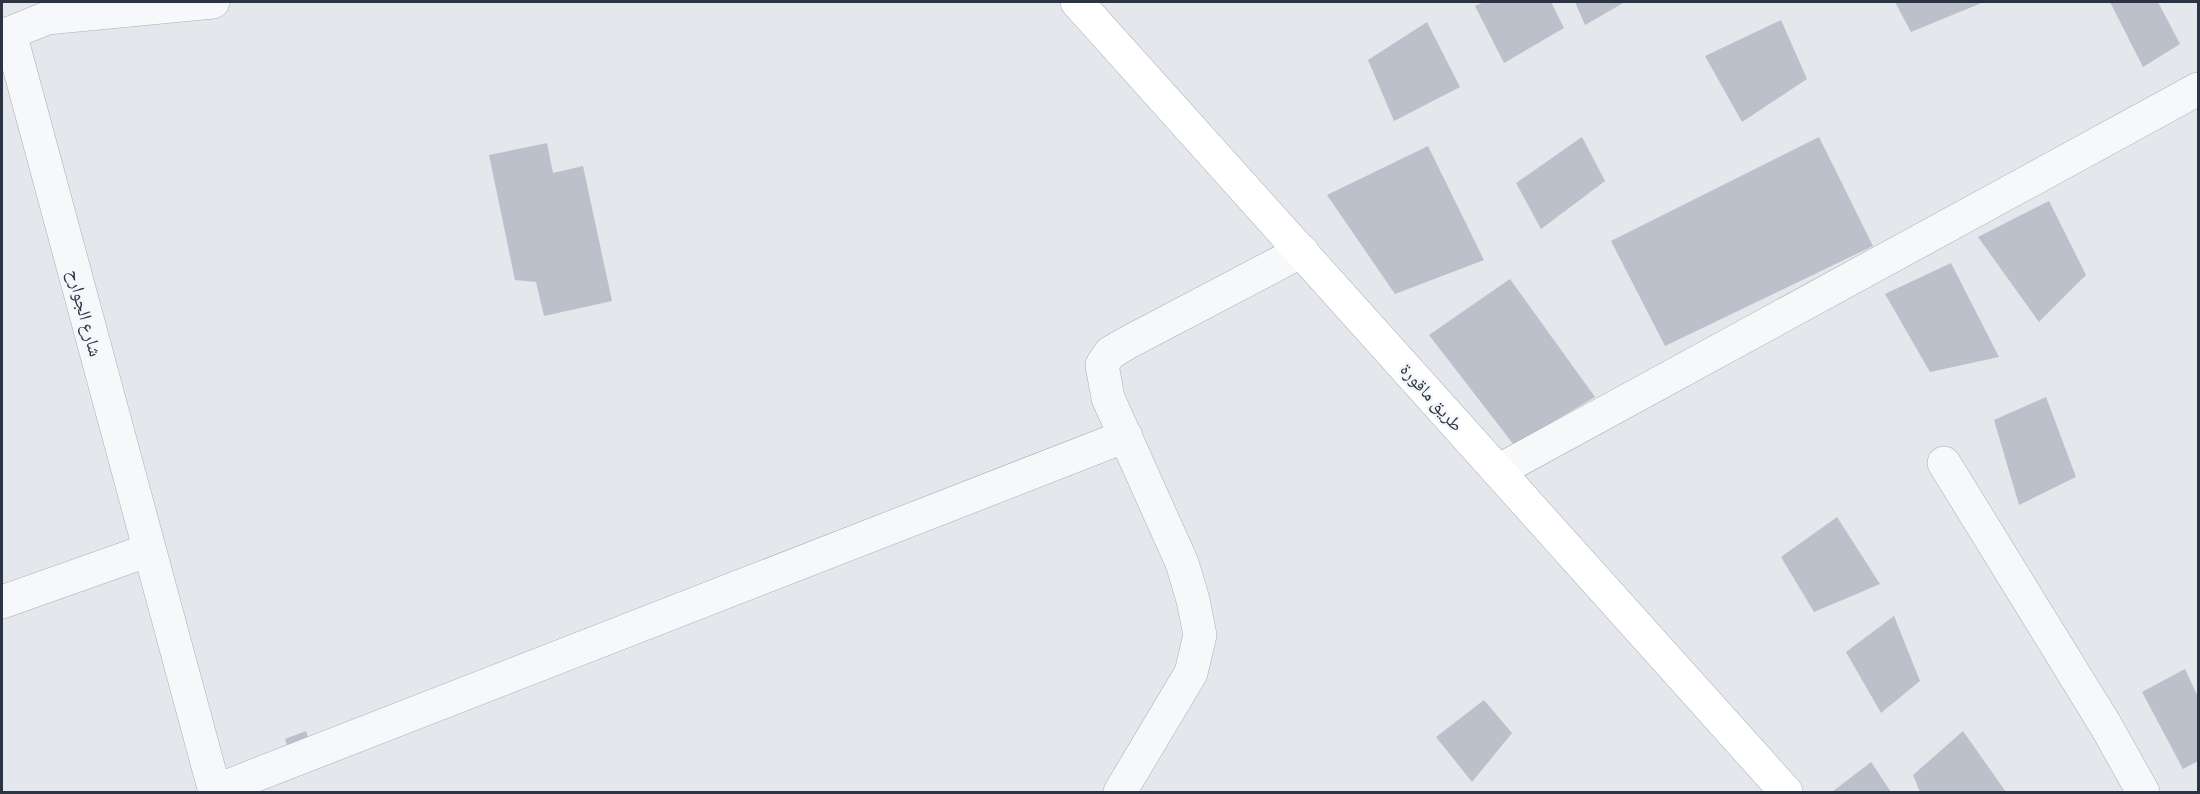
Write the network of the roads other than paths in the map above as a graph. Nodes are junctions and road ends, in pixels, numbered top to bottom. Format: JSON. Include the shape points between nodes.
{"nodes":[{"id":1,"x":213,"y":2,"type":"edge"},
{"id":2,"x":1077,"y":2,"type":"edge"},
{"id":3,"x":6,"y":30,"type":"edge"},
{"id":4,"x":2199,"y":89,"type":"edge"},
{"id":5,"x":1302,"y":251,"type":"junction"},
{"id":6,"x":1126,"y":436,"type":"junction"},
{"id":7,"x":1944,"y":463,"type":"dead end"},
{"id":8,"x":1498,"y":471,"type":"junction"},
{"id":9,"x":149,"y":550,"type":"junction"},
{"id":10,"x":2,"y":602,"type":"edge"},
{"id":11,"x":215,"y":792,"type":"edge"},
{"id":12,"x":1120,"y":792,"type":"edge"},
{"id":13,"x":1786,"y":792,"type":"edge"},
{"id":14,"x":2143,"y":792,"type":"edge"}],
"edges":[{"from":1,"to":3,"type":"street","name":"شارع الجوارح","via":[[47,18]]},
{"from":2,"to":5,"type":"street","name":"طريق ماقورة"},
{"from":3,"to":9,"type":"street","name":"شارع الجوارح"},
{"from":4,"to":8,"type":"street"},
{"from":5,"to":6,"type":"street","via":[[1110,353],[1102,365],[1104,378],[1108,398]]},
{"from":5,"to":8,"type":"street","name":"طريق ماقورة"},
{"from":6,"to":11,"type":"street"},
{"from":6,"to":12,"type":"street","via":[[1182,563],[1200,635],[1191,673]]},
{"from":7,"to":14,"type":"street"},
{"from":8,"to":13,"type":"street","name":"طريق ماقورة"},
{"from":9,"to":10,"type":"street"},
{"from":9,"to":11,"type":"street","name":"شارع الجوارح"}]}
